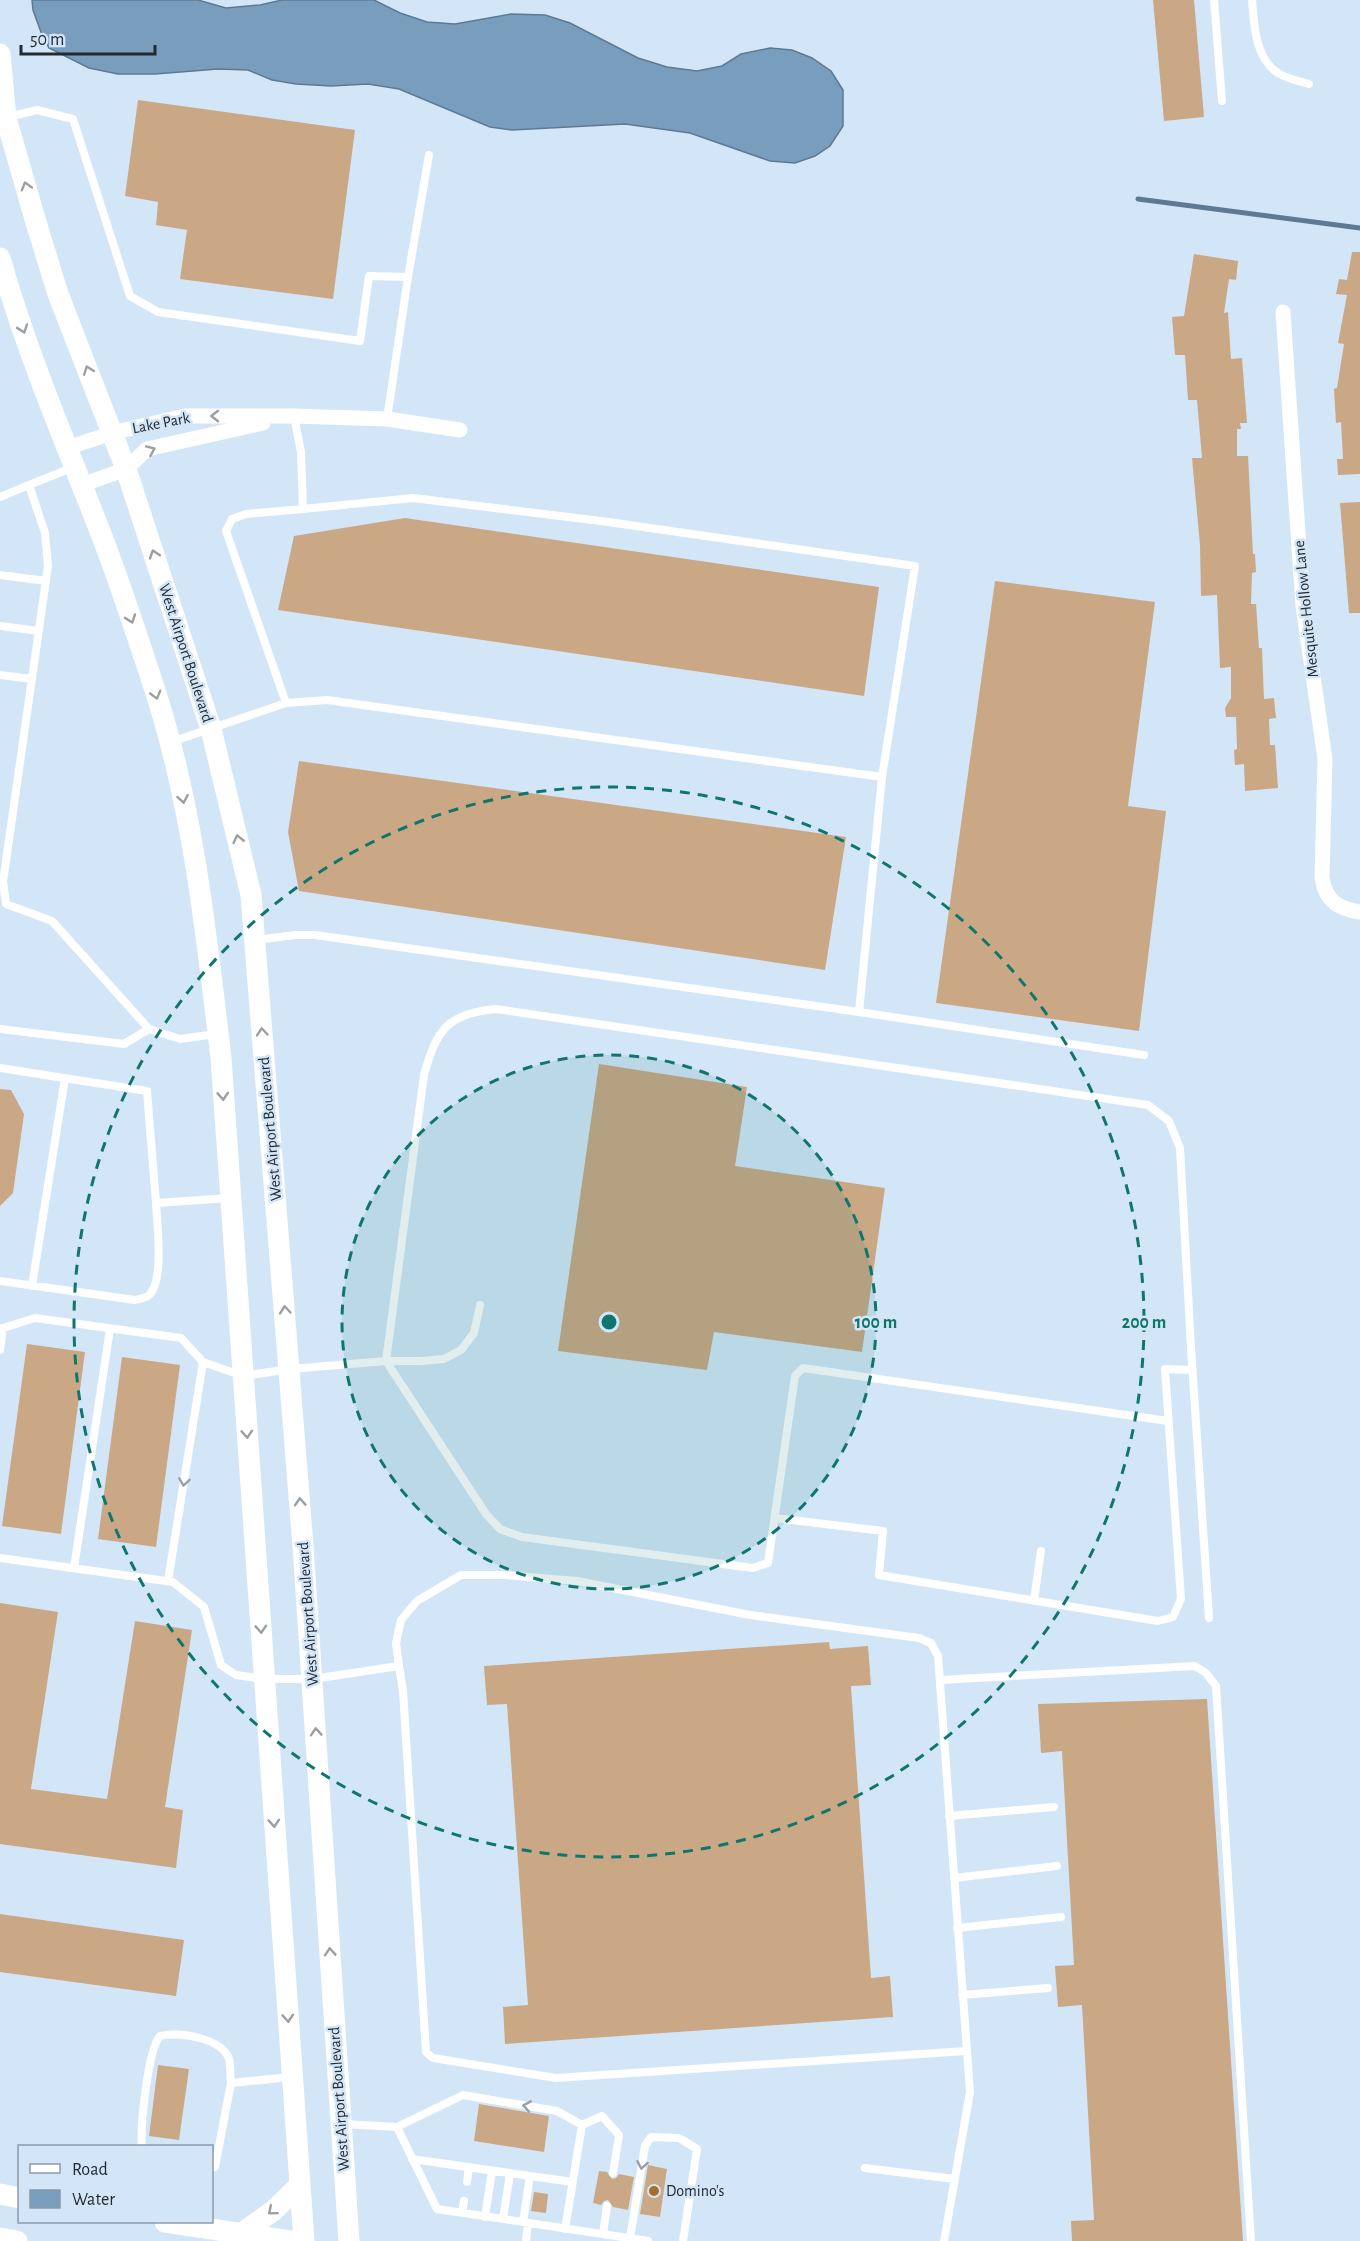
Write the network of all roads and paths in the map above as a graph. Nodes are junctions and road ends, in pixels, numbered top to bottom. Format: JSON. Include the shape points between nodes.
{"nodes":[{"id":1,"x":1214,"y":0,"type":"edge"},
{"id":2,"x":1252,"y":0,"type":"edge"},
{"id":3,"x":0,"y":54,"type":"edge"},
{"id":4,"x":1309,"y":84,"type":"dead end"},
{"id":5,"x":1222,"y":101,"type":"dead end"},
{"id":6,"x":3,"y":118,"type":"edge"},
{"id":7,"x":429,"y":155,"type":"dead end"},
{"id":8,"x":0,"y":258,"type":"edge"},
{"id":9,"x":408,"y":277,"type":"junction"},
{"id":10,"x":4,"y":289,"type":"edge"},
{"id":11,"x":1282,"y":312,"type":"dead end"},
{"id":12,"x":294,"y":416,"type":"junction"},
{"id":13,"x":387,"y":419,"type":"junction"},
{"id":14,"x":460,"y":430,"type":"dead end"},
{"id":15,"x":112,"y":433,"type":"junction"},
{"id":16,"x":75,"y":467,"type":"junction"},
{"id":17,"x":126,"y":469,"type":"junction"},
{"id":18,"x":29,"y":485,"type":"junction"},
{"id":19,"x":0,"y":497,"type":"edge"},
{"id":20,"x":303,"y":509,"type":"junction"},
{"id":21,"x":0,"y":575,"type":"edge"},
{"id":22,"x":46,"y":581,"type":"junction"},
{"id":23,"x":0,"y":626,"type":"edge"},
{"id":24,"x":39,"y":631,"type":"junction"},
{"id":25,"x":0,"y":675,"type":"edge"},
{"id":26,"x":32,"y":680,"type":"junction"},
{"id":27,"x":285,"y":703,"type":"junction"},
{"id":28,"x":211,"y":729,"type":"junction"},
{"id":29,"x":170,"y":742,"type":"junction"},
{"id":30,"x":882,"y":777,"type":"junction"},
{"id":31,"x":1360,"y":912,"type":"edge"},
{"id":32,"x":254,"y":940,"type":"junction"},
{"id":33,"x":859,"y":1012,"type":"junction"},
{"id":34,"x":0,"y":1029,"type":"edge"},
{"id":35,"x":149,"y":1029,"type":"junction"},
{"id":36,"x":218,"y":1034,"type":"junction"},
{"id":37,"x":1144,"y":1055,"type":"dead end"},
{"id":38,"x":0,"y":1068,"type":"edge"},
{"id":39,"x":65,"y":1078,"type":"junction"},
{"id":40,"x":231,"y":1198,"type":"junction"},
{"id":41,"x":156,"y":1203,"type":"junction"},
{"id":42,"x":0,"y":1281,"type":"edge"},
{"id":43,"x":32,"y":1286,"type":"junction"},
{"id":44,"x":480,"y":1305,"type":"dead end"},
{"id":45,"x":1,"y":1328,"type":"edge"},
{"id":46,"x":110,"y":1329,"type":"junction"},
{"id":47,"x":0,"y":1350,"type":"edge"},
{"id":48,"x":386,"y":1360,"type":"junction"},
{"id":49,"x":203,"y":1362,"type":"junction"},
{"id":50,"x":290,"y":1369,"type":"junction"},
{"id":51,"x":1192,"y":1370,"type":"junction"},
{"id":52,"x":243,"y":1376,"type":"junction"},
{"id":53,"x":1168,"y":1421,"type":"junction"},
{"id":54,"x":775,"y":1518,"type":"junction"},
{"id":55,"x":1041,"y":1551,"type":"dead end"},
{"id":56,"x":0,"y":1558,"type":"edge"},
{"id":57,"x":74,"y":1568,"type":"junction"},
{"id":58,"x":168,"y":1581,"type":"junction"},
{"id":59,"x":1034,"y":1600,"type":"junction"},
{"id":60,"x":1209,"y":1618,"type":"dead end"},
{"id":61,"x":399,"y":1666,"type":"junction"},
{"id":62,"x":264,"y":1679,"type":"junction"},
{"id":63,"x":313,"y":1679,"type":"junction"},
{"id":64,"x":940,"y":1680,"type":"junction"},
{"id":65,"x":1054,"y":1807,"type":"dead end"},
{"id":66,"x":949,"y":1816,"type":"junction"},
{"id":67,"x":1057,"y":1866,"type":"dead end"},
{"id":68,"x":954,"y":1878,"type":"junction"},
{"id":69,"x":1061,"y":1917,"type":"dead end"},
{"id":70,"x":957,"y":1928,"type":"junction"},
{"id":71,"x":1048,"y":1988,"type":"dead end"},
{"id":72,"x":962,"y":1995,"type":"junction"},
{"id":73,"x":966,"y":2051,"type":"junction"},
{"id":74,"x":292,"y":2077,"type":"junction"},
{"id":75,"x":231,"y":2083,"type":"junction"},
{"id":76,"x":341,"y":2124,"type":"junction"},
{"id":77,"x":582,"y":2125,"type":"junction"},
{"id":78,"x":396,"y":2127,"type":"junction"},
{"id":79,"x":142,"y":2145,"type":"edge"},
{"id":80,"x":412,"y":2159,"type":"junction"},
{"id":81,"x":213,"y":2166,"type":"edge"},
{"id":82,"x":469,"y":2168,"type":"junction"},
{"id":83,"x":865,"y":2168,"type":"dead end"},
{"id":84,"x":492,"y":2171,"type":"junction"},
{"id":85,"x":613,"y":2173,"type":"dead end"},
{"id":86,"x":510,"y":2174,"type":"junction"},
{"id":87,"x":530,"y":2176,"type":"junction"},
{"id":88,"x":955,"y":2180,"type":"junction"},
{"id":89,"x":467,"y":2182,"type":"dead end"},
{"id":90,"x":572,"y":2182,"type":"junction"},
{"id":91,"x":300,"y":2185,"type":"junction"},
{"id":92,"x":0,"y":2194,"type":"edge"},
{"id":93,"x":18,"y":2198,"type":"edge"},
{"id":94,"x":464,"y":2201,"type":"dead end"},
{"id":95,"x":607,"y":2206,"type":"dead end"},
{"id":96,"x":462,"y":2213,"type":"junction"},
{"id":97,"x":485,"y":2217,"type":"junction"},
{"id":98,"x":503,"y":2219,"type":"junction"},
{"id":99,"x":172,"y":2223,"type":"edge"},
{"id":100,"x":525,"y":2223,"type":"junction"},
{"id":101,"x":565,"y":2229,"type":"junction"},
{"id":102,"x":242,"y":2233,"type":"junction"},
{"id":103,"x":603,"y":2234,"type":"junction"},
{"id":104,"x":0,"y":2238,"type":"edge"},
{"id":105,"x":630,"y":2238,"type":"junction"},
{"id":106,"x":17,"y":2241,"type":"edge"},
{"id":107,"x":290,"y":2241,"type":"edge"},
{"id":108,"x":303,"y":2241,"type":"edge"},
{"id":109,"x":349,"y":2241,"type":"edge"},
{"id":110,"x":526,"y":2241,"type":"edge"},
{"id":111,"x":648,"y":2241,"type":"edge"},
{"id":112,"x":683,"y":2241,"type":"edge"},
{"id":113,"x":944,"y":2241,"type":"edge"},
{"id":114,"x":1251,"y":2241,"type":"edge"}],
"edges":[{"from":1,"to":5,"type":"lane"},
{"from":2,"to":4,"type":"lane","via":[[1263,57],[1277,73]]},
{"from":3,"to":6,"type":"main road","name":"West Airport Boulevard"},
{"from":6,"to":9,"type":"lane","via":[[37,110],[73,119],[130,296],[158,312],[360,341],[369,276]]},
{"from":15,"to":6,"type":"main road","name":"West Airport Boulevard","one_way":true,"via":[[58,294]]},
{"from":7,"to":9,"type":"lane"},
{"from":8,"to":10,"type":"main road"},
{"from":9,"to":13,"type":"lane"},
{"from":10,"to":16,"type":"main road","one_way":true},
{"from":11,"to":31,"type":"street","name":"Mesquite Hollow Lane","via":[[1303,606],[1325,759],[1322,879],[1334,902],[1346,910]]},
{"from":12,"to":13,"type":"street","name":"Lake Park"},
{"from":12,"to":15,"type":"street","name":"Lake Park","one_way":true,"via":[[185,416]]},
{"from":17,"to":12,"type":"street","name":"Lake Park","one_way":true,"via":[[147,449]]},
{"from":12,"to":20,"type":"lane","via":[[301,452]]},
{"from":13,"to":14,"type":"street","name":"Lake Park"},
{"from":15,"to":16,"type":"street","name":"Lake Park"},
{"from":15,"to":17,"type":"main road","name":"West Airport Boulevard"},
{"from":16,"to":17,"type":"street","name":"Lake Park"},
{"from":16,"to":18,"type":"lane"},
{"from":16,"to":29,"type":"main road","one_way":true,"via":[[154,686]]},
{"from":28,"to":17,"type":"main road","name":"West Airport Boulevard","one_way":true},
{"from":18,"to":19,"type":"lane"},
{"from":18,"to":22,"type":"lane","via":[[45,532]]},
{"from":20,"to":27,"type":"lane","via":[[246,514],[232,519],[226,531]]},
{"from":20,"to":30,"type":"lane","via":[[413,498],[915,566]]},
{"from":21,"to":22,"type":"lane"},
{"from":22,"to":24,"type":"lane"},
{"from":23,"to":24,"type":"lane"},
{"from":24,"to":26,"type":"lane"},
{"from":25,"to":26,"type":"lane"},
{"from":26,"to":35,"type":"lane","via":[[3,882],[6,904],[52,921]]},
{"from":27,"to":28,"type":"lane"},
{"from":27,"to":30,"type":"lane","via":[[327,700]]},
{"from":28,"to":29,"type":"lane"},
{"from":32,"to":28,"type":"main road","name":"West Airport Boulevard","one_way":true,"via":[[250,895]]},
{"from":29,"to":36,"type":"main road","one_way":true,"via":[[202,903]]},
{"from":30,"to":33,"type":"lane"},
{"from":32,"to":33,"type":"lane","via":[[315,935]]},
{"from":50,"to":32,"type":"main road","name":"West Airport Boulevard","one_way":true},
{"from":33,"to":37,"type":"lane"},
{"from":34,"to":35,"type":"lane","via":[[124,1044]]},
{"from":35,"to":36,"type":"lane","via":[[180,1039]]},
{"from":36,"to":40,"type":"main road","one_way":true},
{"from":38,"to":39,"type":"lane"},
{"from":39,"to":41,"type":"lane","via":[[147,1091]]},
{"from":39,"to":43,"type":"lane"},
{"from":40,"to":41,"type":"lane"},
{"from":40,"to":52,"type":"main road"},
{"from":41,"to":43,"type":"lane","via":[[156,1285],[148,1296],[135,1300]]},
{"from":42,"to":43,"type":"lane"},
{"from":44,"to":48,"type":"lane","via":[[474,1334],[461,1350],[444,1359]]},
{"from":45,"to":46,"type":"lane","via":[[35,1318]]},
{"from":45,"to":47,"type":"lane"},
{"from":46,"to":49,"type":"lane","via":[[181,1338]]},
{"from":46,"to":57,"type":"lane"},
{"from":48,"to":50,"type":"lane"},
{"from":48,"to":51,"type":"lane","via":[[424,1075],[433,1044],[449,1023],[471,1011],[496,1009],[1148,1105],[1169,1121],[1180,1148]]},
{"from":48,"to":54,"type":"lane","via":[[500,1530],[522,1537],[753,1568],[768,1563]]},
{"from":49,"to":52,"type":"lane"},
{"from":49,"to":58,"type":"lane","one_way":true},
{"from":50,"to":52,"type":"lane"},
{"from":63,"to":50,"type":"main road","name":"West Airport Boulevard","one_way":true},
{"from":51,"to":53,"type":"lane","via":[[1165,1369]]},
{"from":51,"to":60,"type":"lane"},
{"from":52,"to":62,"type":"main road","one_way":true},
{"from":53,"to":54,"type":"lane","via":[[803,1368],[795,1376]]},
{"from":53,"to":59,"type":"lane","via":[[1181,1599],[1173,1617],[1158,1621]]},
{"from":54,"to":59,"type":"lane","via":[[883,1531],[879,1575]]},
{"from":55,"to":59,"type":"lane"},
{"from":56,"to":57,"type":"lane"},
{"from":57,"to":58,"type":"lane"},
{"from":58,"to":62,"type":"lane","via":[[204,1606],[221,1665],[236,1675]]},
{"from":61,"to":63,"type":"lane"},
{"from":61,"to":64,"type":"lane","via":[[396,1643],[401,1620],[417,1600],[461,1575],[505,1575],[577,1581],[750,1615],[919,1638],[932,1643],[938,1656]]},
{"from":61,"to":73,"type":"lane","via":[[404,1691],[426,2052],[433,2058],[556,2078]]},
{"from":62,"to":63,"type":"lane"},
{"from":62,"to":74,"type":"main road","one_way":true},
{"from":76,"to":63,"type":"main road","name":"West Airport Boulevard","one_way":true},
{"from":64,"to":66,"type":"lane"},
{"from":64,"to":114,"type":"lane","via":[[1195,1666],[1216,1686]]},
{"from":65,"to":66,"type":"lane"},
{"from":66,"to":68,"type":"lane"},
{"from":67,"to":68,"type":"lane"},
{"from":68,"to":70,"type":"lane"},
{"from":69,"to":70,"type":"lane"},
{"from":70,"to":72,"type":"lane"},
{"from":71,"to":72,"type":"lane"},
{"from":72,"to":73,"type":"lane"},
{"from":73,"to":88,"type":"lane","via":[[970,2092]]},
{"from":74,"to":75,"type":"lane"},
{"from":74,"to":91,"type":"main road"},
{"from":75,"to":79,"type":"lane","via":[[229,2059],[218,2045],[204,2039],[160,2036],[153,2048]]},
{"from":75,"to":81,"type":"lane"},
{"from":76,"to":78,"type":"lane"},
{"from":76,"to":109,"type":"main road","name":"West Airport Boulevard"},
{"from":77,"to":78,"type":"lane","one_way":true,"via":[[557,2111],[464,2095]]},
{"from":77,"to":85,"type":"lane","via":[[602,2116],[619,2135]]},
{"from":77,"to":90,"type":"lane"},
{"from":78,"to":80,"type":"lane"},
{"from":80,"to":82,"type":"lane"},
{"from":80,"to":96,"type":"lane","via":[[437,2209]]},
{"from":82,"to":84,"type":"lane"},
{"from":82,"to":89,"type":"lane"},
{"from":83,"to":88,"type":"lane"},
{"from":84,"to":86,"type":"lane"},
{"from":84,"to":97,"type":"lane"},
{"from":86,"to":87,"type":"lane"},
{"from":86,"to":98,"type":"lane"},
{"from":87,"to":90,"type":"lane"},
{"from":87,"to":100,"type":"lane"},
{"from":88,"to":113,"type":"lane"},
{"from":90,"to":101,"type":"lane"},
{"from":91,"to":102,"type":"main road","one_way":true},
{"from":91,"to":108,"type":"main road"},
{"from":92,"to":93,"type":"main road"},
{"from":94,"to":96,"type":"lane"},
{"from":95,"to":103,"type":"lane"},
{"from":96,"to":97,"type":"lane"},
{"from":97,"to":98,"type":"lane"},
{"from":98,"to":100,"type":"lane"},
{"from":99,"to":102,"type":"main road"},
{"from":100,"to":101,"type":"lane"},
{"from":100,"to":110,"type":"lane"},
{"from":101,"to":103,"type":"lane"},
{"from":102,"to":107,"type":"main road"},
{"from":103,"to":105,"type":"lane"},
{"from":104,"to":106,"type":"main road"},
{"from":105,"to":111,"type":"lane"},
{"from":112,"to":105,"type":"lane","one_way":true,"via":[[697,2149],[679,2138],[651,2137],[645,2146]]}]}
